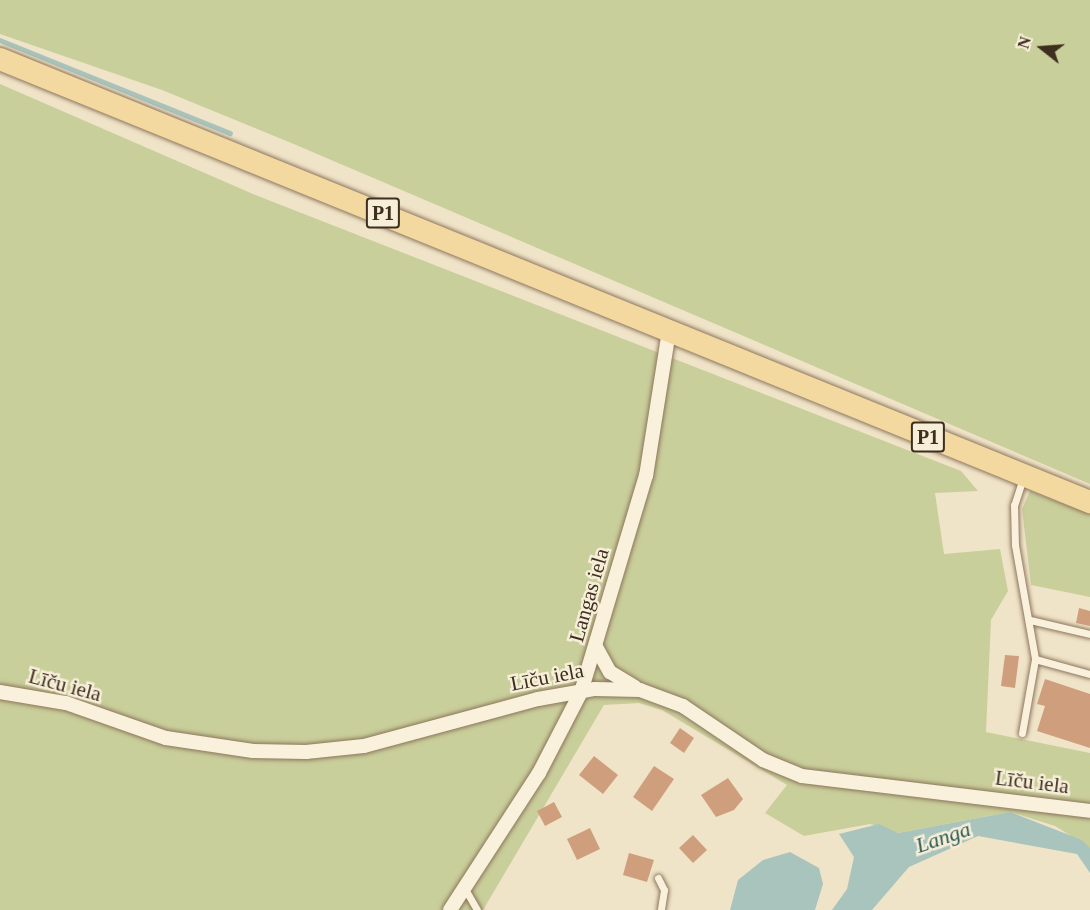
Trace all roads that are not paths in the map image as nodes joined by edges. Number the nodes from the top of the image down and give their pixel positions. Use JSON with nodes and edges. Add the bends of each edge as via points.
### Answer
{"nodes":[{"id":1,"x":0,"y":59,"type":"edge"},
{"id":2,"x":669,"y":331,"type":"junction"},
{"id":3,"x":1024,"y":476,"type":"junction"},
{"id":4,"x":1090,"y":502,"type":"edge"},
{"id":5,"x":1030,"y":620,"type":"junction"},
{"id":6,"x":1090,"y":634,"type":"edge"},
{"id":7,"x":596,"y":647,"type":"junction"},
{"id":8,"x":1035,"y":659,"type":"junction"},
{"id":9,"x":1090,"y":674,"type":"edge"},
{"id":10,"x":640,"y":690,"type":"junction"},
{"id":11,"x":0,"y":692,"type":"edge"},
{"id":12,"x":581,"y":692,"type":"junction"},
{"id":13,"x":1022,"y":733,"type":"dead end"},
{"id":14,"x":1090,"y":811,"type":"edge"},
{"id":15,"x":658,"y":878,"type":"dead end"},
{"id":16,"x":465,"y":889,"type":"junction"},
{"id":17,"x":450,"y":910,"type":"edge"},
{"id":18,"x":477,"y":910,"type":"edge"},
{"id":19,"x":661,"y":910,"type":"edge"}],
"edges":[{"from":1,"to":2,"type":"main road","number":"P1"},
{"from":2,"to":3,"type":"main road","number":"P1"},
{"from":2,"to":7,"type":"street","name":"Langas iela","via":[[650,455]]},
{"from":3,"to":4,"type":"main road","number":"P1"},
{"from":3,"to":5,"type":"lane","via":[[1014,505],[1015,545]]},
{"from":5,"to":6,"type":"lane"},
{"from":5,"to":8,"type":"lane"},
{"from":7,"to":10,"type":"street","via":[[610,672]]},
{"from":7,"to":12,"type":"street","name":"Langas iela"},
{"from":8,"to":9,"type":"lane"},
{"from":8,"to":13,"type":"lane"},
{"from":10,"to":12,"type":"street","name":"Līču iela"},
{"from":10,"to":14,"type":"street","name":"Līču iela","via":[[682,706],[763,760],[802,776]]},
{"from":11,"to":12,"type":"street","name":"Līču iela","via":[[66,703],[166,738],[253,751],[306,752],[364,746],[521,702]]},
{"from":12,"to":16,"type":"street","name":"Langas iela","via":[[538,773]]},
{"from":15,"to":19,"type":"lane","via":[[664,890]]},
{"from":16,"to":17,"type":"street","name":"Langas iela"},
{"from":16,"to":18,"type":"lane"}]}
